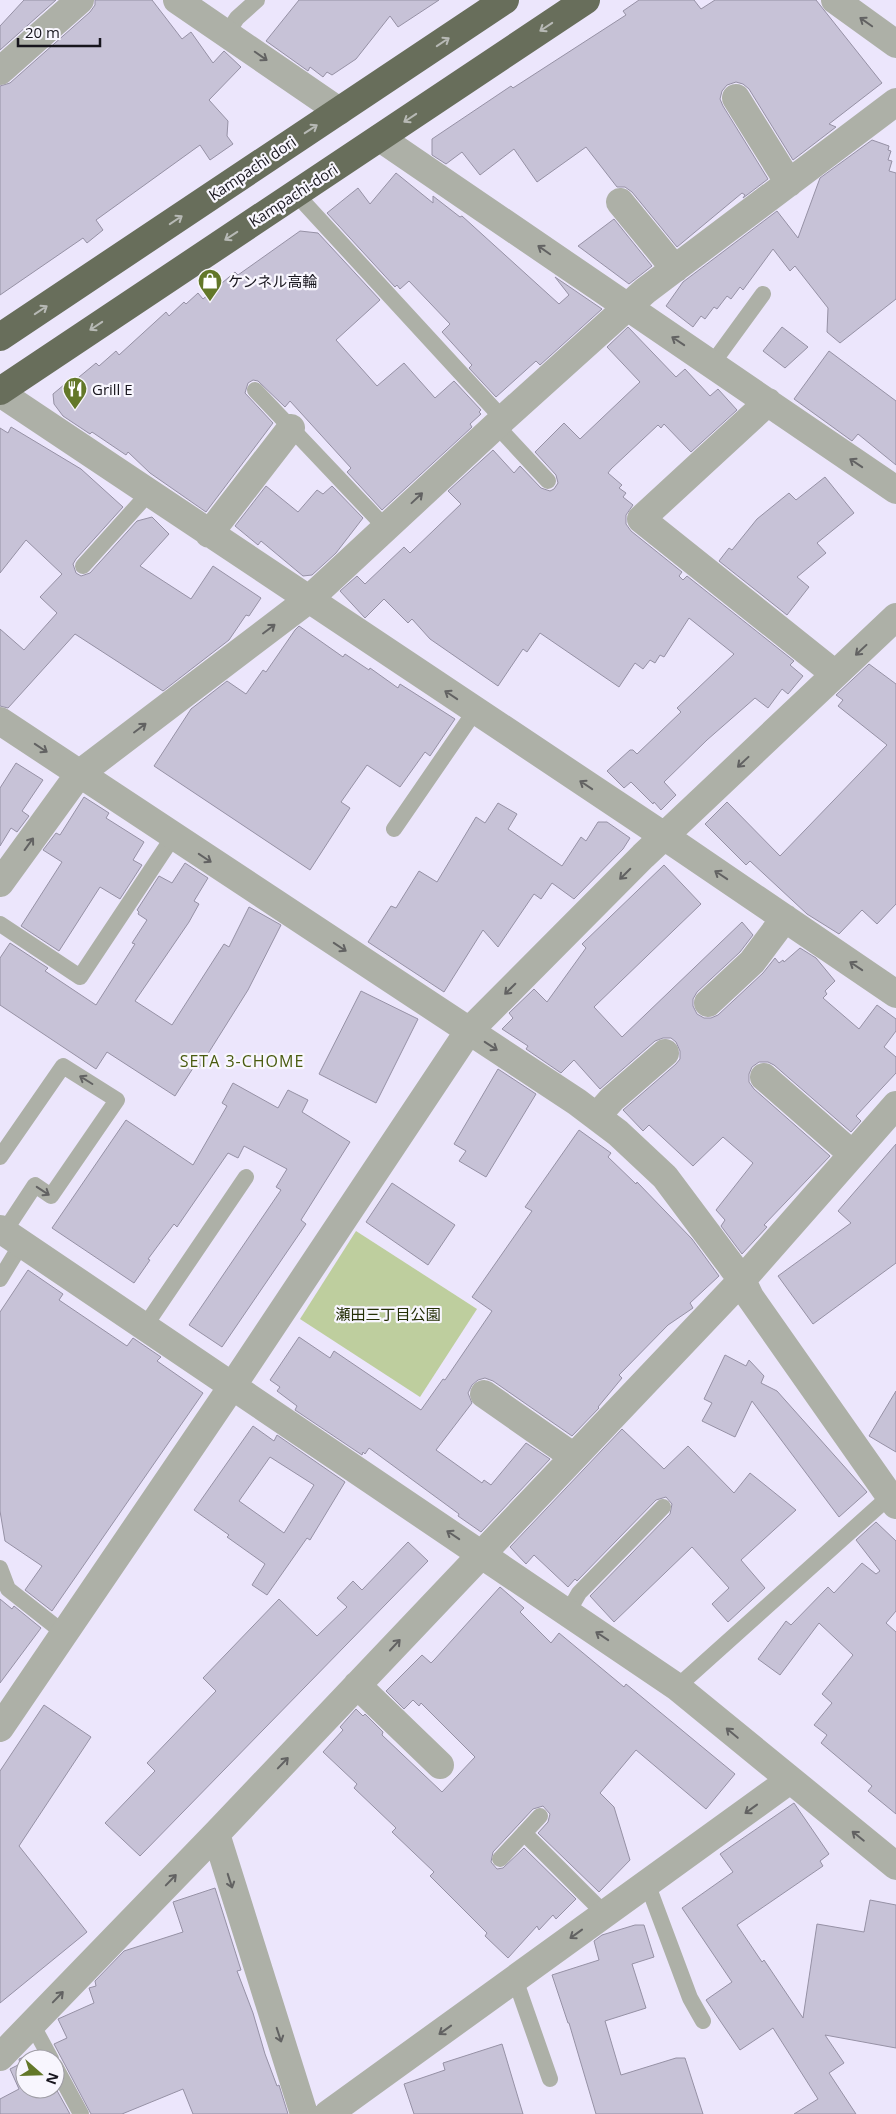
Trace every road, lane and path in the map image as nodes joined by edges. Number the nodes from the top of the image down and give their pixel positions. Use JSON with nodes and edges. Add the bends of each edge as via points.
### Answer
{"nodes":[{"id":1,"x":80,"y":0,"type":"edge"},
{"id":2,"x":177,"y":0,"type":"edge"},
{"id":3,"x":257,"y":0,"type":"edge"},
{"id":4,"x":586,"y":0,"type":"edge"},
{"id":5,"x":835,"y":0,"type":"edge"},
{"id":6,"x":494,"y":3,"type":"edge"},
{"id":7,"x":227,"y":33,"type":"junction"},
{"id":8,"x":896,"y":44,"type":"edge"},
{"id":9,"x":0,"y":71,"type":"edge"},
{"id":10,"x":736,"y":98,"type":"dead end"},
{"id":11,"x":896,"y":102,"type":"edge"},
{"id":12,"x":339,"y":111,"type":"junction"},
{"id":13,"x":380,"y":138,"type":"junction"},
{"id":14,"x":789,"y":183,"type":"junction"},
{"id":15,"x":296,"y":194,"type":"junction"},
{"id":16,"x":620,"y":202,"type":"dead end"},
{"id":17,"x":675,"y":269,"type":"junction"},
{"id":18,"x":763,"y":294,"type":"dead end"},
{"id":19,"x":627,"y":307,"type":"junction"},
{"id":20,"x":0,"y":337,"type":"edge"},
{"id":21,"x":712,"y":364,"type":"junction"},
{"id":22,"x":255,"y":390,"type":"dead end"},
{"id":23,"x":0,"y":392,"type":"edge"},
{"id":24,"x":768,"y":402,"type":"junction"},
{"id":25,"x":499,"y":422,"type":"junction"},
{"id":26,"x":291,"y":428,"type":"junction"},
{"id":27,"x":548,"y":481,"type":"dead end"},
{"id":28,"x":896,"y":490,"type":"edge"},
{"id":29,"x":148,"y":494,"type":"junction"},
{"id":30,"x":385,"y":527,"type":"junction"},
{"id":31,"x":209,"y":534,"type":"junction"},
{"id":32,"x":83,"y":566,"type":"dead end"},
{"id":33,"x":308,"y":600,"type":"junction"},
{"id":34,"x":896,"y":617,"type":"edge"},
{"id":35,"x":836,"y":674,"type":"junction"},
{"id":36,"x":475,"y":711,"type":"junction"},
{"id":37,"x":0,"y":721,"type":"edge"},
{"id":38,"x":79,"y":774,"type":"junction"},
{"id":39,"x":394,"y":829,"type":"dead end"},
{"id":40,"x":664,"y":836,"type":"junction"},
{"id":41,"x":173,"y":837,"type":"junction"},
{"id":42,"x":0,"y":883,"type":"edge"},
{"id":43,"x":785,"y":918,"type":"junction"},
{"id":44,"x":0,"y":924,"type":"edge"},
{"id":45,"x":896,"y":994,"type":"edge"},
{"id":46,"x":708,"y":1003,"type":"dead end"},
{"id":47,"x":468,"y":1032,"type":"junction"},
{"id":48,"x":664,"y":1053,"type":"dead end"},
{"id":49,"x":764,"y":1076,"type":"dead end"},
{"id":50,"x":896,"y":1105,"type":"edge"},
{"id":51,"x":597,"y":1116,"type":"junction"},
{"id":52,"x":852,"y":1154,"type":"junction"},
{"id":53,"x":0,"y":1157,"type":"edge"},
{"id":54,"x":246,"y":1177,"type":"dead end"},
{"id":55,"x":9,"y":1235,"type":"edge"},
{"id":56,"x":0,"y":1279,"type":"edge"},
{"id":57,"x":742,"y":1280,"type":"junction"},
{"id":58,"x":145,"y":1326,"type":"junction"},
{"id":59,"x":233,"y":1386,"type":"junction"},
{"id":60,"x":484,"y":1394,"type":"dead end"},
{"id":61,"x":574,"y":1457,"type":"junction"},
{"id":62,"x":893,"y":1501,"type":"edge"},
{"id":63,"x":663,"y":1506,"type":"dead end"},
{"id":64,"x":482,"y":1554,"type":"junction"},
{"id":65,"x":0,"y":1568,"type":"edge"},
{"id":66,"x":568,"y":1612,"type":"junction"},
{"id":67,"x":65,"y":1634,"type":"junction"},
{"id":68,"x":357,"y":1685,"type":"junction"},
{"id":69,"x":677,"y":1687,"type":"junction"},
{"id":70,"x":0,"y":1728,"type":"edge"},
{"id":71,"x":440,"y":1765,"type":"dead end"},
{"id":72,"x":790,"y":1780,"type":"junction"},
{"id":73,"x":540,"y":1816,"type":"dead end"},
{"id":74,"x":524,"y":1833,"type":"junction"},
{"id":75,"x":216,"y":1834,"type":"junction"},
{"id":76,"x":500,"y":1859,"type":"dead end"},
{"id":77,"x":896,"y":1866,"type":"edge"},
{"id":78,"x":647,"y":1883,"type":"junction"},
{"id":79,"x":604,"y":1914,"type":"junction"},
{"id":80,"x":515,"y":1979,"type":"junction"},
{"id":81,"x":703,"y":2021,"type":"dead end"},
{"id":82,"x":32,"y":2024,"type":"junction"},
{"id":83,"x":46,"y":2049,"type":"edge"},
{"id":84,"x":0,"y":2057,"type":"edge"},
{"id":85,"x":550,"y":2078,"type":"dead end"},
{"id":86,"x":65,"y":2084,"type":"edge"},
{"id":87,"x":81,"y":2114,"type":"edge"},
{"id":88,"x":304,"y":2114,"type":"edge"},
{"id":89,"x":328,"y":2114,"type":"edge"}],
"edges":[{"from":1,"to":9,"type":"street"},
{"from":2,"to":7,"type":"street"},
{"from":3,"to":7,"type":"lane","via":[[237,18]]},
{"from":4,"to":13,"type":"highway","name":"Kampachi-dori","one_way":true},
{"from":8,"to":5,"type":"street","one_way":true},
{"from":12,"to":6,"type":"highway","name":"Kampachi dori","one_way":true},
{"from":7,"to":12,"type":"street","one_way":true},
{"from":10,"to":14,"type":"street"},
{"from":11,"to":14,"type":"street"},
{"from":20,"to":12,"type":"highway","name":"Kampachi dori","one_way":true},
{"from":13,"to":15,"type":"highway","name":"Kampachi-dori"},
{"from":19,"to":13,"type":"street","one_way":true},
{"from":14,"to":17,"type":"street"},
{"from":15,"to":23,"type":"highway","name":"Kampachi-dori","one_way":true},
{"from":15,"to":25,"type":"lane"},
{"from":16,"to":17,"type":"street"},
{"from":17,"to":19,"type":"street"},
{"from":18,"to":21,"type":"lane"},
{"from":21,"to":19,"type":"street","one_way":true},
{"from":19,"to":25,"type":"street"},
{"from":21,"to":24,"type":"street"},
{"from":22,"to":26,"type":"lane"},
{"from":23,"to":29,"type":"street"},
{"from":28,"to":24,"type":"street","one_way":true},
{"from":24,"to":35,"type":"street","via":[[641,519]]},
{"from":25,"to":27,"type":"lane"},
{"from":30,"to":25,"type":"street","one_way":true},
{"from":26,"to":30,"type":"lane"},
{"from":26,"to":31,"type":"street"},
{"from":29,"to":31,"type":"street"},
{"from":29,"to":32,"type":"lane"},
{"from":30,"to":33,"type":"street"},
{"from":31,"to":33,"type":"street"},
{"from":36,"to":33,"type":"street","one_way":true},
{"from":38,"to":33,"type":"street","one_way":true},
{"from":34,"to":35,"type":"street","one_way":true},
{"from":35,"to":40,"type":"street","one_way":true},
{"from":36,"to":39,"type":"lane"},
{"from":40,"to":36,"type":"street","one_way":true},
{"from":37,"to":38,"type":"street","one_way":true},
{"from":38,"to":41,"type":"street"},
{"from":42,"to":38,"type":"street","one_way":true},
{"from":43,"to":40,"type":"street","one_way":true},
{"from":40,"to":47,"type":"street","one_way":true},
{"from":41,"to":44,"type":"lane","via":[[80,977]]},
{"from":41,"to":47,"type":"street","one_way":true},
{"from":45,"to":43,"type":"street","one_way":true},
{"from":43,"to":46,"type":"street","via":[[752,962]]},
{"from":47,"to":51,"type":"street","one_way":true},
{"from":47,"to":59,"type":"street"},
{"from":48,"to":51,"type":"street"},
{"from":49,"to":52,"type":"street"},
{"from":50,"to":52,"type":"street"},
{"from":51,"to":57,"type":"street","via":[[665,1177]]},
{"from":52,"to":57,"type":"street"},
{"from":55,"to":53,"type":"lane","one_way":true,"via":[[35,1185],[51,1196],[117,1100],[63,1066]]},
{"from":54,"to":58,"type":"lane"},
{"from":55,"to":56,"type":"lane"},
{"from":55,"to":58,"type":"street"},
{"from":57,"to":61,"type":"street"},
{"from":57,"to":62,"type":"street","via":[[750,1298]]},
{"from":58,"to":59,"type":"street"},
{"from":64,"to":59,"type":"street","one_way":true},
{"from":59,"to":67,"type":"street"},
{"from":60,"to":61,"type":"street"},
{"from":61,"to":64,"type":"street"},
{"from":62,"to":69,"type":"lane"},
{"from":63,"to":66,"type":"lane","via":[[579,1593]]},
{"from":64,"to":66,"type":"street"},
{"from":68,"to":64,"type":"street","one_way":true},
{"from":65,"to":67,"type":"lane","via":[[8,1589]]},
{"from":69,"to":66,"type":"street","one_way":true},
{"from":67,"to":70,"type":"street"},
{"from":68,"to":71,"type":"street"},
{"from":75,"to":68,"type":"street","one_way":true},
{"from":72,"to":69,"type":"street","one_way":true},
{"from":77,"to":72,"type":"street","one_way":true},
{"from":72,"to":78,"type":"street","one_way":true},
{"from":73,"to":74,"type":"lane"},
{"from":74,"to":76,"type":"lane"},
{"from":74,"to":79,"type":"lane"},
{"from":82,"to":75,"type":"street","one_way":true},
{"from":75,"to":88,"type":"street","one_way":true},
{"from":78,"to":79,"type":"street"},
{"from":78,"to":81,"type":"lane","via":[[690,1998]]},
{"from":79,"to":80,"type":"street","one_way":true},
{"from":80,"to":85,"type":"lane"},
{"from":80,"to":89,"type":"street","one_way":true},
{"from":82,"to":83,"type":"lane"},
{"from":82,"to":84,"type":"street"},
{"from":86,"to":87,"type":"lane"}]}
